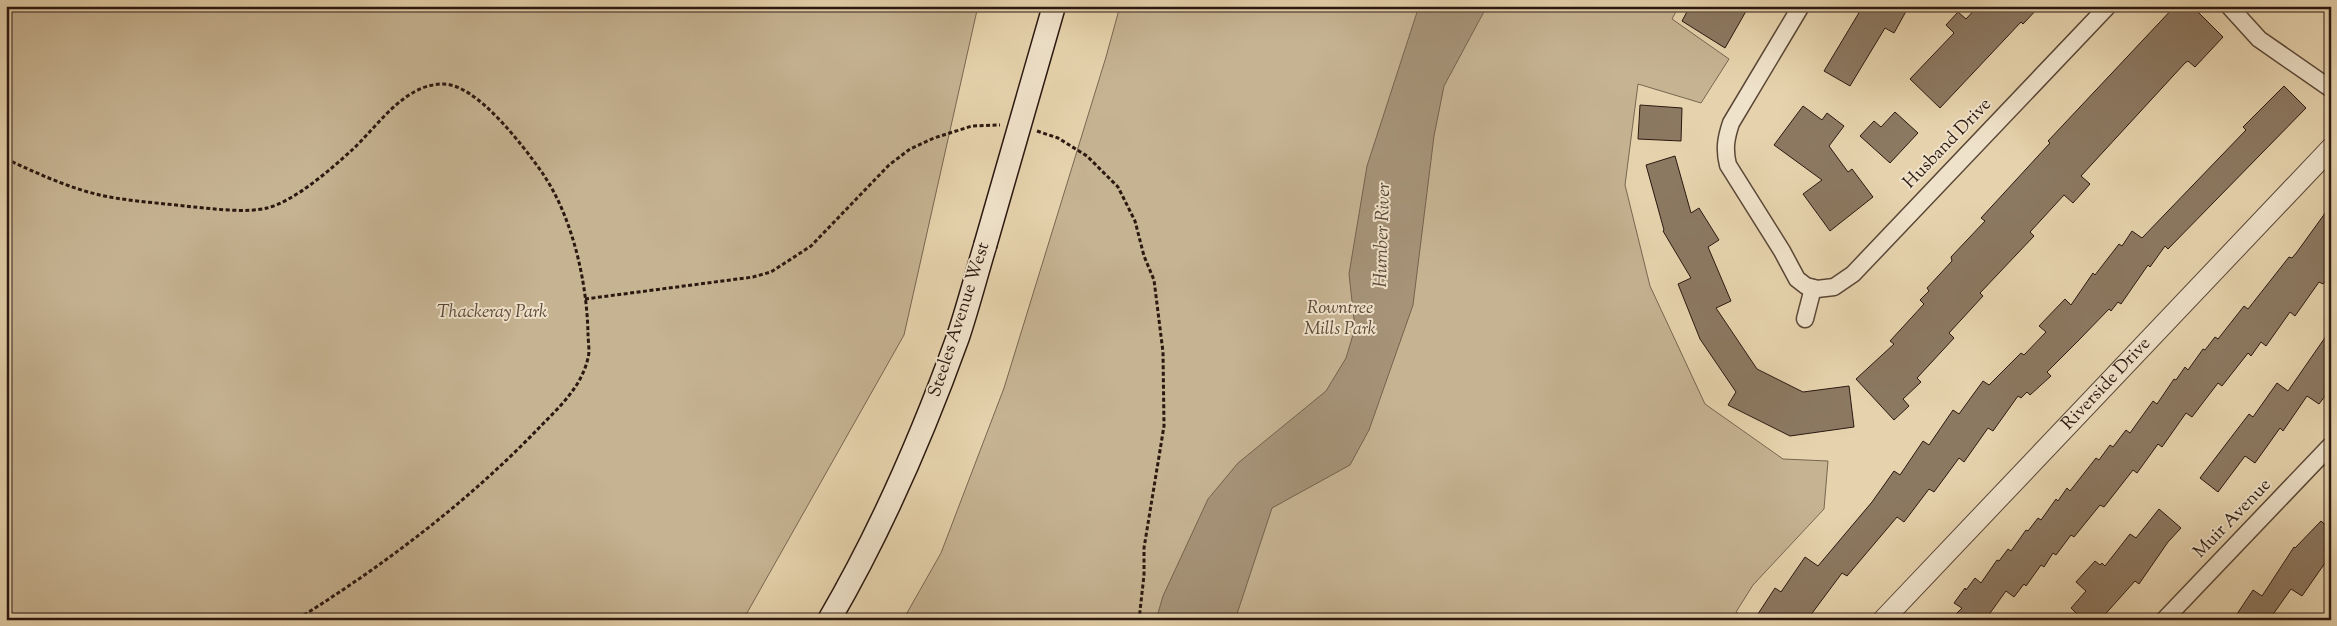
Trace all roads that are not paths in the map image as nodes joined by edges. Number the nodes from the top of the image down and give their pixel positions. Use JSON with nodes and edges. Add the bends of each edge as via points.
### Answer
{"nodes":[{"id":1,"x":1054,"y":6,"type":"edge"},
{"id":2,"x":1801,"y":6,"type":"edge"},
{"id":3,"x":2108,"y":6,"type":"edge"},
{"id":4,"x":2229,"y":6,"type":"edge"},
{"id":5,"x":2331,"y":89,"type":"edge"},
{"id":6,"x":2331,"y":148,"type":"edge"},
{"id":7,"x":1810,"y":287,"type":"junction"},
{"id":8,"x":1805,"y":319,"type":"dead end"},
{"id":9,"x":2331,"y":445,"type":"edge"},
{"id":10,"x":829,"y":620,"type":"edge"},
{"id":11,"x":1883,"y":620,"type":"edge"},
{"id":12,"x":2164,"y":620,"type":"edge"}],
"edges":[{"from":1,"to":10,"type":"main road","name":"Steeles Avenue West","bridge":true,"via":[[958,335],[891,500]]},
{"from":2,"to":7,"type":"street","via":[[1731,122],[1725,154],[1728,165],[1797,279]]},
{"from":3,"to":7,"type":"street","name":"Husband Drive","via":[[1853,274],[1834,287]]},
{"from":4,"to":5,"type":"street","via":[[2259,39]]},
{"from":6,"to":11,"type":"street","name":"Riverside Drive"},
{"from":7,"to":8,"type":"street"},
{"from":9,"to":12,"type":"street","name":"Muir Avenue"}]}
